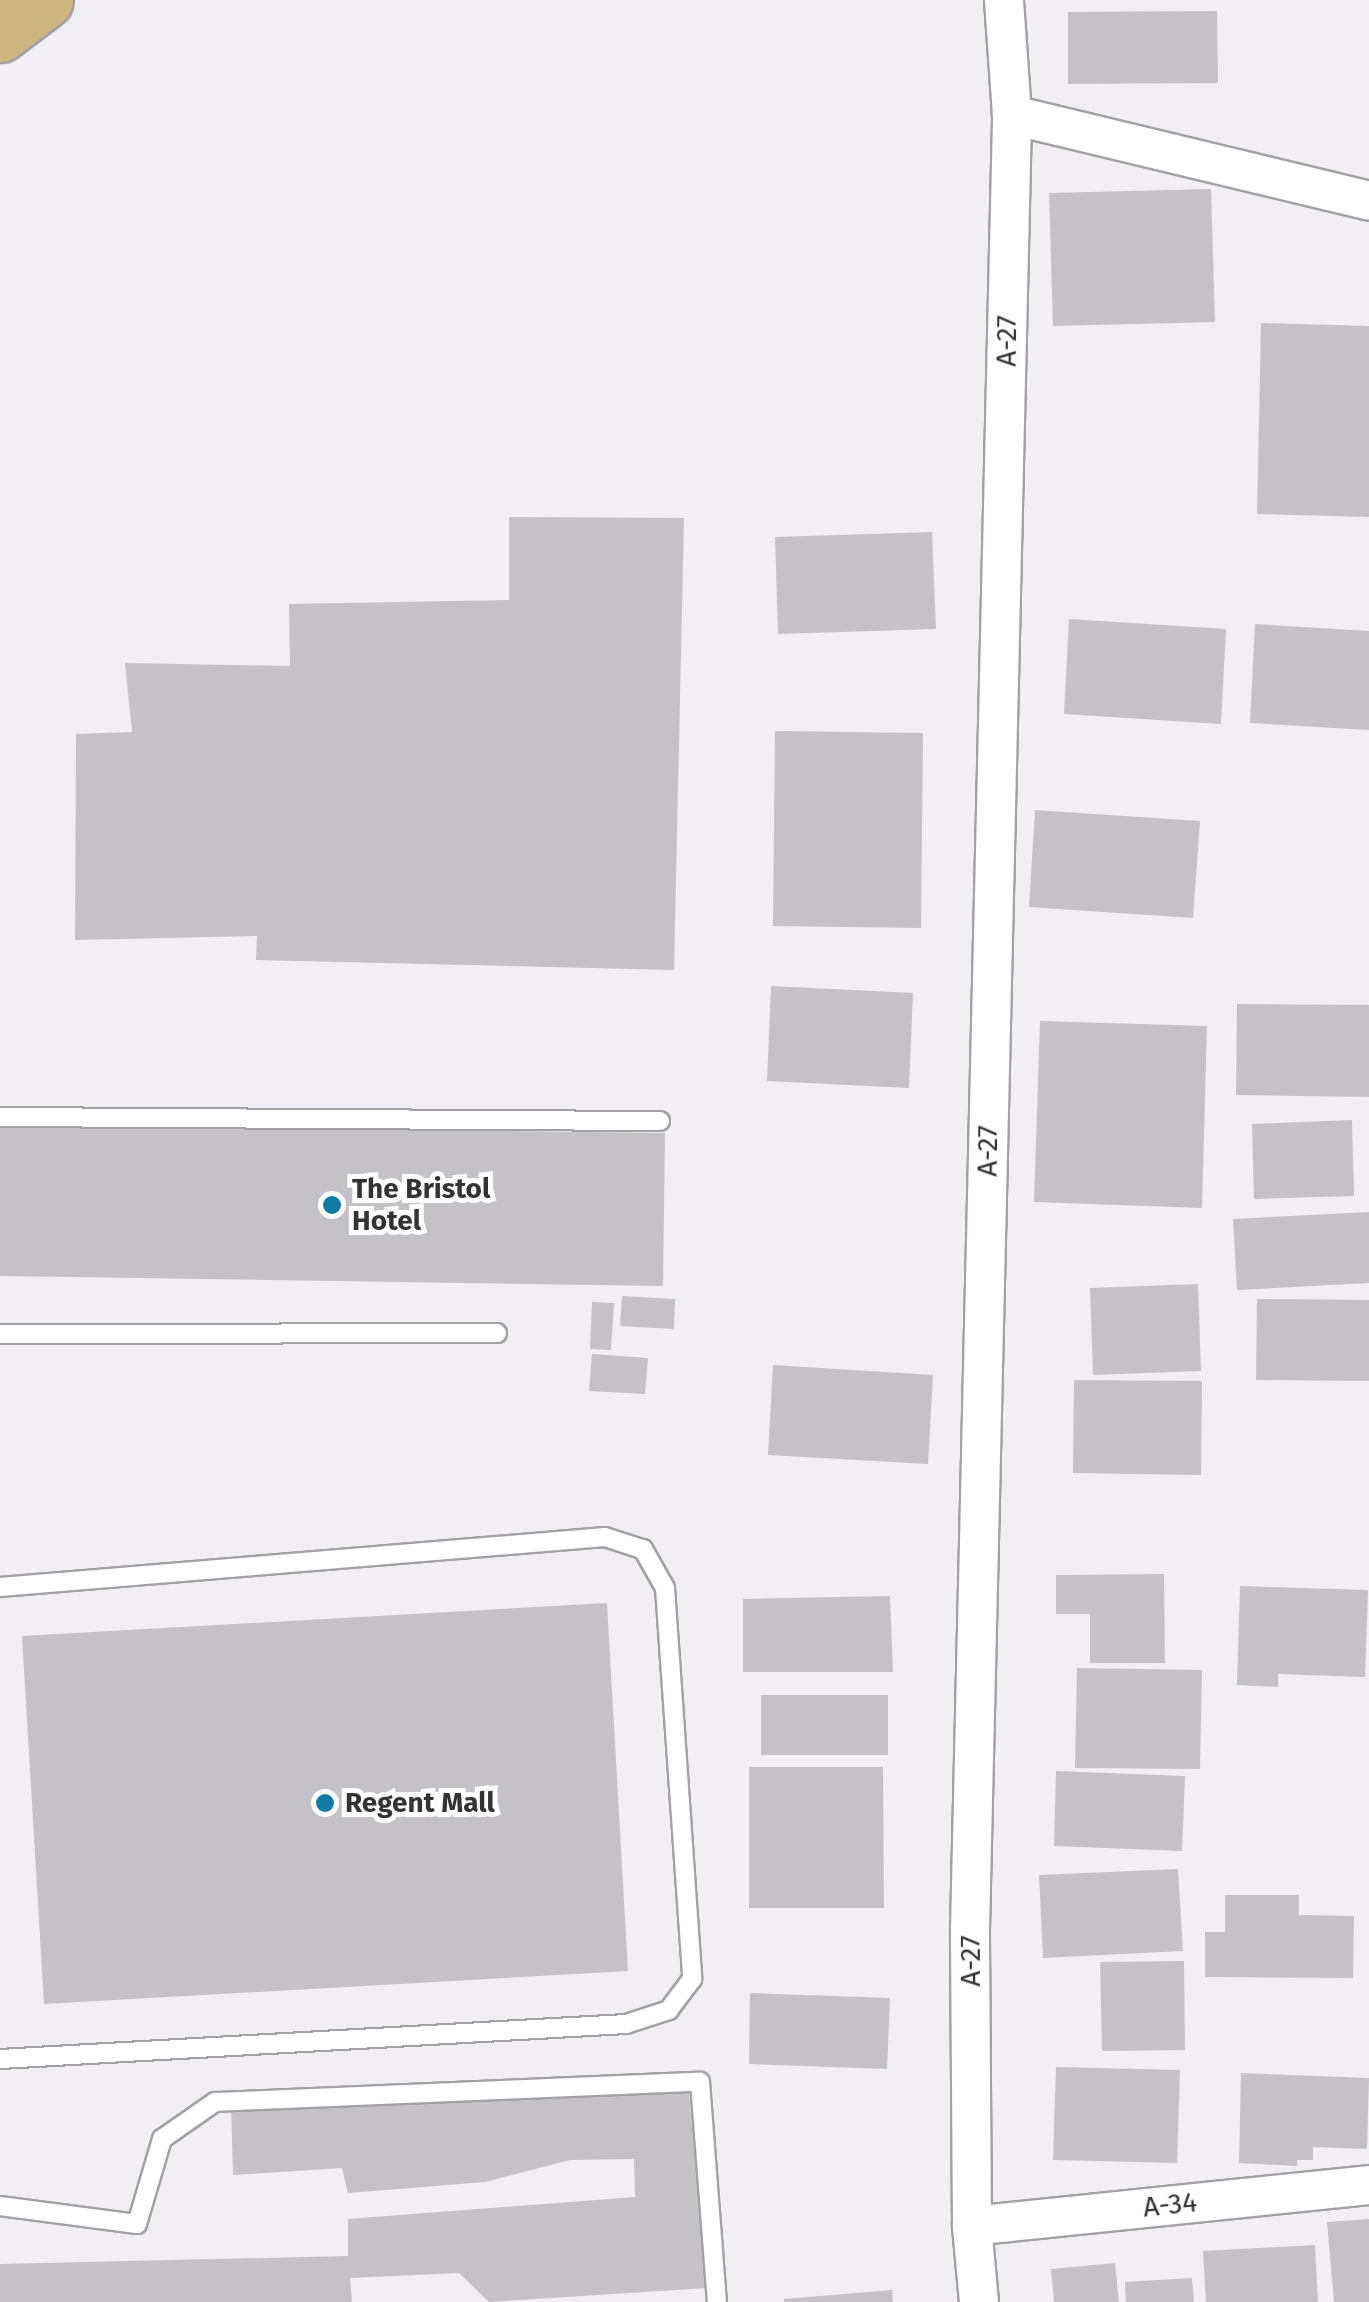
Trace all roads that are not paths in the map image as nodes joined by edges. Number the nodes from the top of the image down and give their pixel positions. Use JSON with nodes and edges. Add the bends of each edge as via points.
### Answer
{"nodes":[{"id":1,"x":46,"y":0,"type":"edge"},
{"id":2,"x":1004,"y":0,"type":"edge"},
{"id":3,"x":0,"y":34,"type":"edge"},
{"id":4,"x":1012,"y":114,"type":"junction"},
{"id":5,"x":1369,"y":201,"type":"edge"},
{"id":6,"x":0,"y":1117,"type":"edge"},
{"id":7,"x":660,"y":1121,"type":"dead end"},
{"id":8,"x":497,"y":1332,"type":"dead end"},
{"id":9,"x":0,"y":1334,"type":"edge"},
{"id":10,"x":0,"y":1587,"type":"edge"},
{"id":11,"x":0,"y":2059,"type":"edge"},
{"id":12,"x":1369,"y":2185,"type":"edge"},
{"id":13,"x":0,"y":2206,"type":"edge"},
{"id":14,"x":972,"y":2226,"type":"junction"},
{"id":15,"x":718,"y":2302,"type":"edge"},
{"id":16,"x":979,"y":2302,"type":"edge"}],
"edges":[{"from":1,"to":3,"type":"main road"},
{"from":2,"to":4,"type":"street","name":"A-27"},
{"from":4,"to":5,"type":"street"},
{"from":4,"to":14,"type":"street","name":"A-27","via":[[970,1929]]},
{"from":6,"to":7,"type":"lane"},
{"from":8,"to":9,"type":"lane"},
{"from":10,"to":11,"type":"lane","via":[[604,1537],[643,1550],[665,1588],[692,1980],[669,2010],[626,2024]]},
{"from":12,"to":14,"type":"street","name":"A-34"},
{"from":13,"to":15,"type":"lane","via":[[138,2224],[162,2139],[214,2102],[700,2082]]},
{"from":14,"to":16,"type":"street","name":"A-27"}]}
